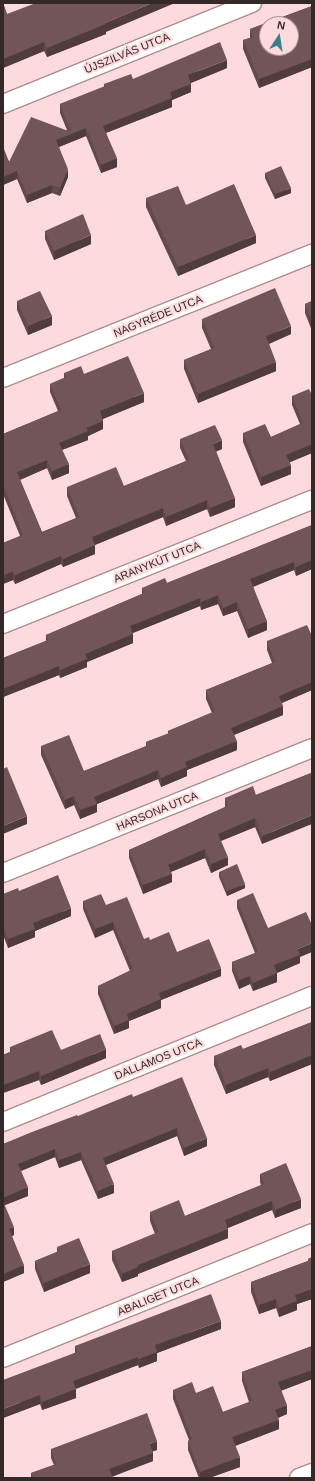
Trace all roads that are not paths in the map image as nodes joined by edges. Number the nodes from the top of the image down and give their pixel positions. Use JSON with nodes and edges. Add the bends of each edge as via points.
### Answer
{"nodes":[{"id":1,"x":252,"y":3,"type":"edge"},
{"id":2,"x":3,"y":104,"type":"edge"},
{"id":3,"x":312,"y":254,"type":"edge"},
{"id":4,"x":3,"y":378,"type":"edge"},
{"id":5,"x":312,"y":500,"type":"edge"},
{"id":6,"x":3,"y":624,"type":"edge"},
{"id":7,"x":312,"y":748,"type":"edge"},
{"id":8,"x":3,"y":873,"type":"edge"},
{"id":9,"x":312,"y":996,"type":"edge"},
{"id":10,"x":3,"y":1122,"type":"edge"},
{"id":11,"x":312,"y":1233,"type":"edge"},
{"id":12,"x":3,"y":1358,"type":"edge"},
{"id":13,"x":312,"y":1473,"type":"edge"},
{"id":14,"x":299,"y":1478,"type":"edge"}],
"edges":[{"from":1,"to":2,"type":"street","name":"ÚJSZILVÁS UTCA"},
{"from":3,"to":4,"type":"street","name":"NAGYRÉDE UTCA"},
{"from":5,"to":6,"type":"street","name":"ARANYKÚT UTCA"},
{"from":7,"to":8,"type":"street","name":"HARSONA UTCA"},
{"from":9,"to":10,"type":"street","name":"DALLAMOS UTCA"},
{"from":11,"to":12,"type":"street","name":"ABALIGET UTCA"},
{"from":13,"to":14,"type":"street"}]}
